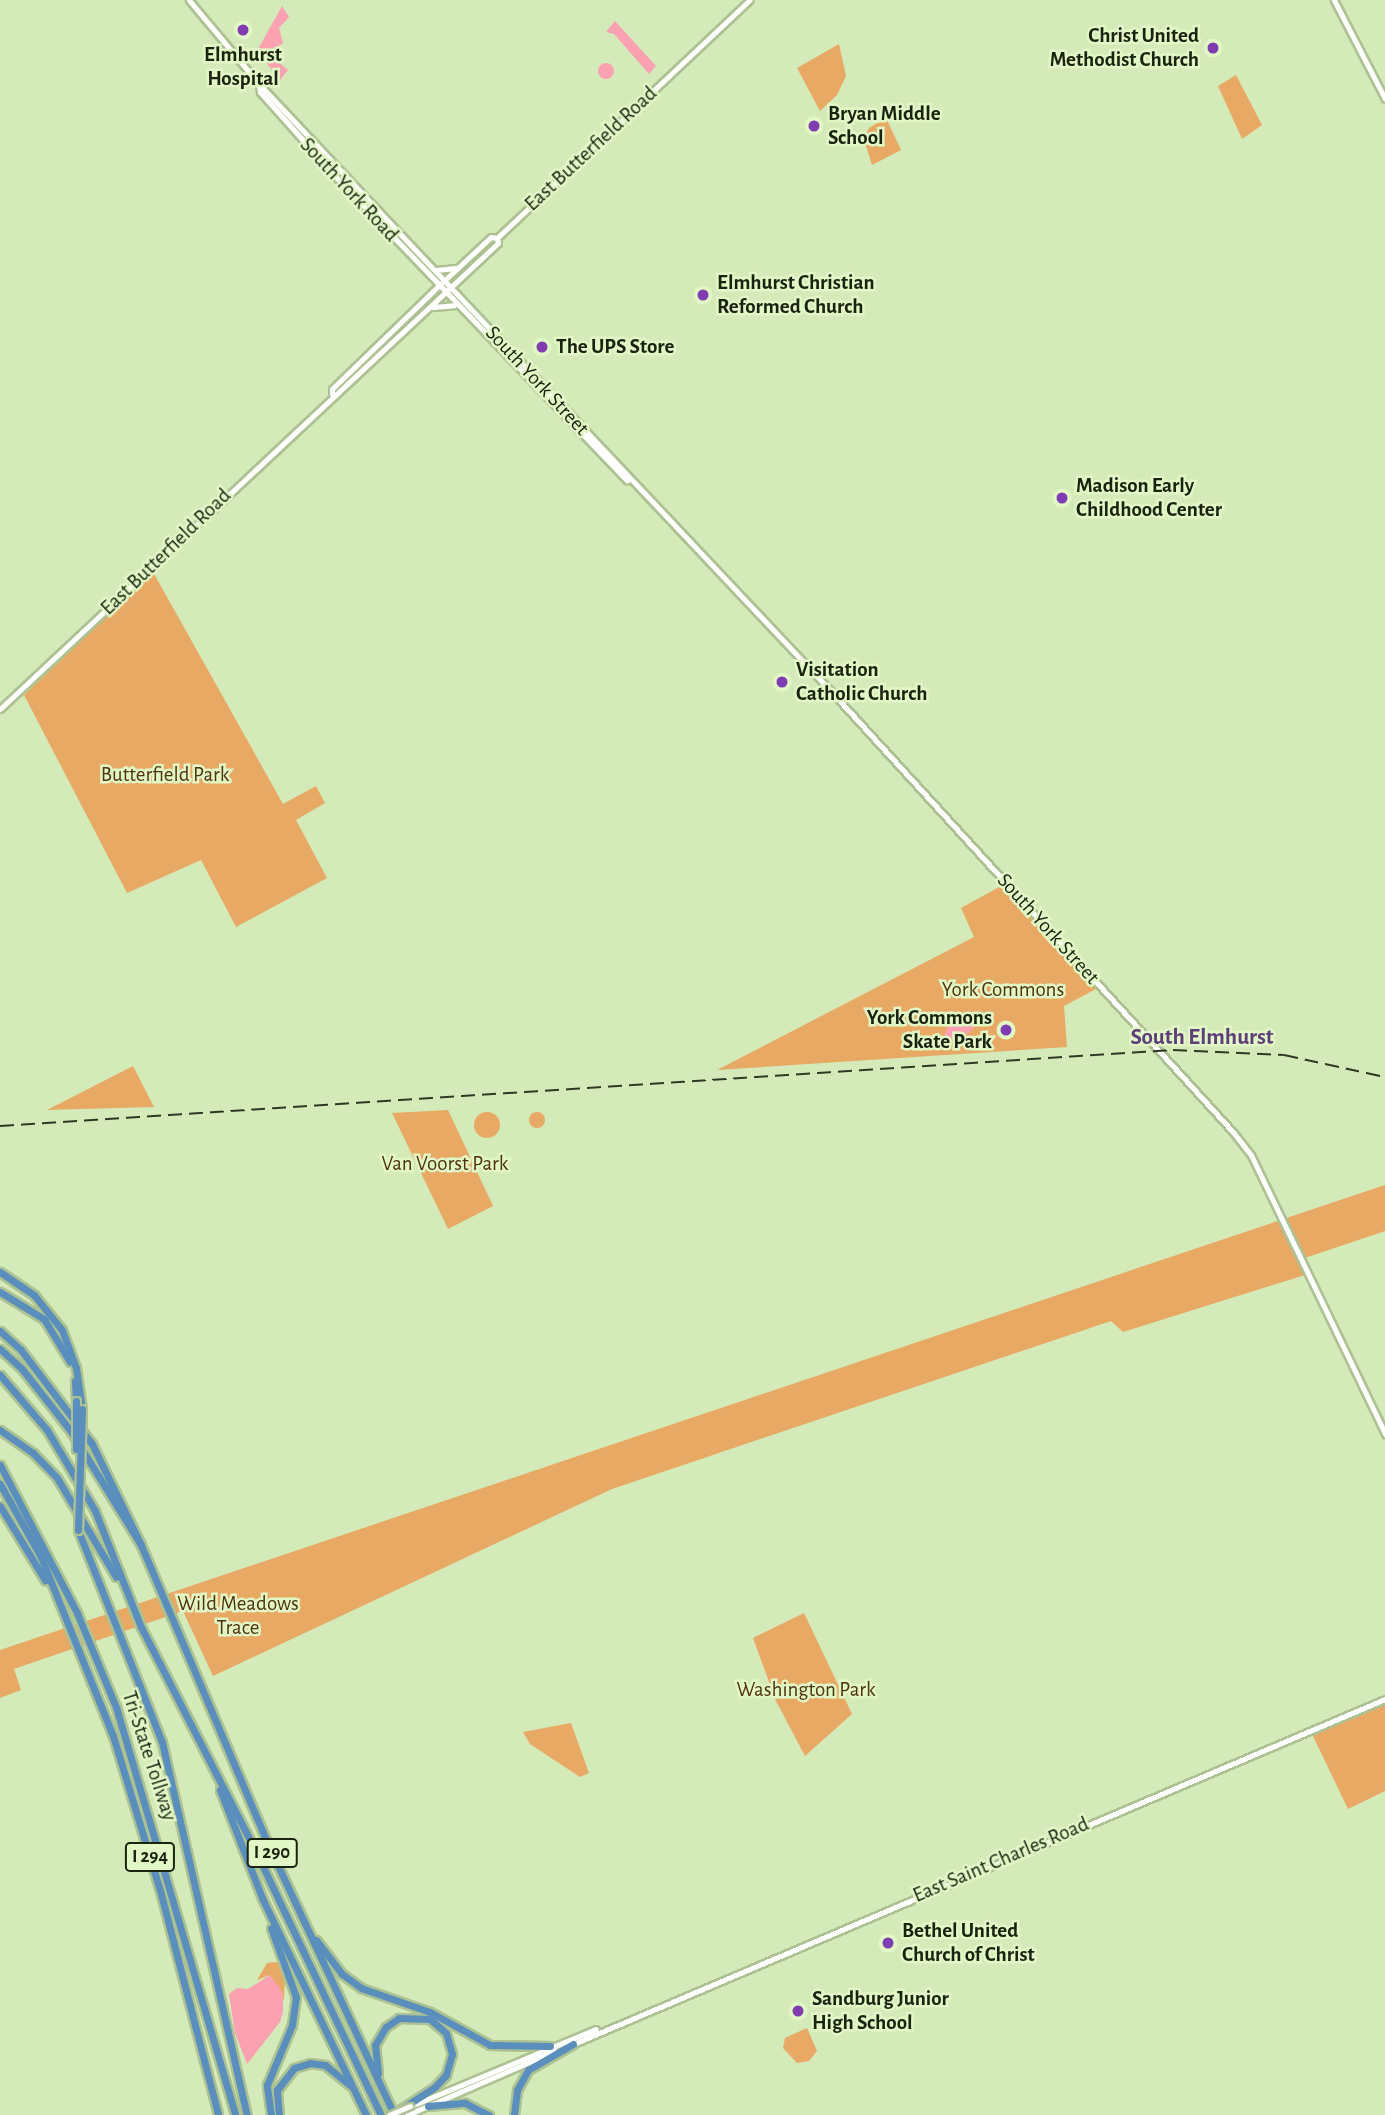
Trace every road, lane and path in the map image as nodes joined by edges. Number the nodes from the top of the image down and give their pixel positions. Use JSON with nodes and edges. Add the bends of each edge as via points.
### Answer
{"nodes":[{"id":1,"x":189,"y":0,"type":"edge"},
{"id":2,"x":750,"y":0,"type":"edge"},
{"id":3,"x":1334,"y":0,"type":"edge"},
{"id":4,"x":259,"y":84,"type":"junction"},
{"id":5,"x":1385,"y":99,"type":"edge"},
{"id":6,"x":497,"y":238,"type":"junction"},
{"id":7,"x":459,"y":267,"type":"junction"},
{"id":8,"x":436,"y":270,"type":"junction"},
{"id":9,"x":444,"y":281,"type":"junction"},
{"id":10,"x":438,"y":287,"type":"junction"},
{"id":11,"x":451,"y":288,"type":"junction"},
{"id":12,"x":444,"y":294,"type":"junction"},
{"id":13,"x":430,"y":307,"type":"junction"},
{"id":14,"x":457,"y":307,"type":"junction"},
{"id":15,"x":332,"y":394,"type":"junction"},
{"id":16,"x":628,"y":481,"type":"junction"},
{"id":17,"x":0,"y":709,"type":"edge"},
{"id":18,"x":0,"y":1272,"type":"edge"},
{"id":19,"x":0,"y":1292,"type":"edge"},
{"id":20,"x":0,"y":1331,"type":"edge"},
{"id":21,"x":0,"y":1349,"type":"edge"},
{"id":22,"x":0,"y":1375,"type":"edge"},
{"id":23,"x":0,"y":1430,"type":"edge"},
{"id":24,"x":1385,"y":1434,"type":"edge"},
{"id":25,"x":78,"y":1464,"type":"junction"},
{"id":26,"x":0,"y":1465,"type":"edge"},
{"id":27,"x":0,"y":1484,"type":"edge"},
{"id":28,"x":0,"y":1506,"type":"edge"},
{"id":29,"x":141,"y":1545,"type":"junction"},
{"id":30,"x":126,"y":1595,"type":"junction"},
{"id":31,"x":65,"y":1617,"type":"junction"},
{"id":32,"x":1385,"y":1699,"type":"edge"},
{"id":33,"x":217,"y":1779,"type":"junction"},
{"id":34,"x":262,"y":1898,"type":"junction"},
{"id":35,"x":297,"y":1907,"type":"junction"},
{"id":36,"x":619,"y":2021,"type":"junction"},
{"id":37,"x":573,"y":2044,"type":"junction"},
{"id":38,"x":550,"y":2046,"type":"junction"},
{"id":39,"x":381,"y":2088,"type":"junction"},
{"id":40,"x":353,"y":2089,"type":"junction"},
{"id":41,"x":428,"y":2106,"type":"junction"},
{"id":42,"x":409,"y":2109,"type":"edge"},
{"id":43,"x":393,"y":2114,"type":"edge"},
{"id":44,"x":218,"y":2115,"type":"edge"},
{"id":45,"x":236,"y":2115,"type":"edge"},
{"id":46,"x":247,"y":2115,"type":"edge"},
{"id":47,"x":271,"y":2115,"type":"edge"},
{"id":48,"x":279,"y":2115,"type":"edge"},
{"id":49,"x":366,"y":2115,"type":"edge"},
{"id":50,"x":381,"y":2115,"type":"edge"},
{"id":51,"x":489,"y":2115,"type":"edge"},
{"id":52,"x":514,"y":2115,"type":"edge"}],
"edges":[{"from":1,"to":4,"type":"main road","name":"South York Road"},
{"from":2,"to":6,"type":"main road","name":"East Butterfield Road"},
{"from":3,"to":5,"type":"main road"},
{"from":4,"to":8,"type":"main road","name":"South York Road"},
{"from":4,"to":10,"type":"main road","name":"South York Road","via":[[260,92],[282,118]]},
{"from":6,"to":7,"type":"main road","name":"East Butterfield Road","via":[[491,237]]},
{"from":6,"to":11,"type":"main road","name":"East Butterfield Road","via":[[498,243]]},
{"from":7,"to":8,"type":"main road"},
{"from":7,"to":9,"type":"main road","name":"East Butterfield Road"},
{"from":8,"to":9,"type":"main road","name":"South York Road"},
{"from":9,"to":10,"type":"main road","name":"East Butterfield Road"},
{"from":9,"to":11,"type":"main road","name":"South York Street"},
{"from":10,"to":12,"type":"main road","name":"South York Road"},
{"from":10,"to":15,"type":"main road","name":"East Butterfield Road","via":[[332,389]]},
{"from":11,"to":12,"type":"main road","name":"East Butterfield Road"},
{"from":11,"to":16,"type":"main road","name":"South York Street"},
{"from":12,"to":13,"type":"main road","name":"East Butterfield Road"},
{"from":12,"to":14,"type":"main road","name":"South York Street"},
{"from":13,"to":14,"type":"main road"},
{"from":13,"to":15,"type":"main road","name":"East Butterfield Road"},
{"from":14,"to":16,"type":"main road","name":"South York Street"},
{"from":15,"to":17,"type":"main road","name":"East Butterfield Road"},
{"from":16,"to":24,"type":"main road","name":"South York Street","via":[[828,688],[1251,1155]]},
{"from":18,"to":25,"type":"highway","bridge":true,"via":[[34,1296],[62,1330],[76,1368],[82,1409]]},
{"from":19,"to":25,"type":"highway","bridge":true,"via":[[31,1308],[60,1340],[72,1366]]},
{"from":20,"to":29,"type":"highway","via":[[30,1361],[92,1444]]},
{"from":21,"to":29,"type":"highway","number":"I 290","via":[[70,1430]]},
{"from":22,"to":30,"type":"highway","number":"I 290","via":[[47,1430],[75,1474],[104,1532]]},
{"from":23,"to":30,"type":"highway","via":[[57,1478]]},
{"from":25,"to":46,"type":"highway","bridge":true,"via":[[78,1530],[149,1699],[170,1769]]},
{"from":26,"to":45,"type":"highway","name":"Tri-State Tollway","number":"I 294","via":[[92,1644],[143,1790]]},
{"from":27,"to":31,"type":"highway","name":"Tri-State Tollway","number":"I 294","via":[[41,1558]]},
{"from":28,"to":31,"type":"highway"},
{"from":29,"to":35,"type":"highway","number":"I 290"},
{"from":30,"to":33,"type":"highway","number":"I 290"},
{"from":31,"to":44,"type":"highway","name":"Tri-State Tollway","number":"I 294","via":[[136,1808]]},
{"from":32,"to":36,"type":"main road","name":"East Saint Charles Road"},
{"from":33,"to":34,"type":"highway"},
{"from":33,"to":50,"type":"highway","number":"I 290"},
{"from":34,"to":40,"type":"highway"},
{"from":34,"to":47,"type":"highway","via":[[296,1997],[292,2025],[267,2085]]},
{"from":35,"to":38,"type":"highway","via":[[330,1959],[361,1988],[430,2011],[490,2045]]},
{"from":35,"to":39,"type":"highway","number":"I 290"},
{"from":36,"to":37,"type":"main road","name":"East Saint Charles Road"},
{"from":36,"to":38,"type":"main road","name":"East Saint Charles Road"},
{"from":37,"to":41,"type":"main road","name":"East Saint Charles Road"},
{"from":37,"to":52,"type":"highway","via":[[528,2070],[517,2090]]},
{"from":38,"to":42,"type":"main road","name":"East Saint Charles Road"},
{"from":39,"to":42,"type":"highway","via":[[375,2045],[386,2027],[399,2018],[433,2021],[450,2041],[450,2065],[435,2087]]},
{"from":39,"to":43,"type":"highway","number":"I 290"},
{"from":40,"to":48,"type":"highway","via":[[325,2065],[303,2065],[280,2082],[276,2098]]},
{"from":40,"to":49,"type":"highway"},
{"from":41,"to":42,"type":"main road","name":"East Saint Charles Road"},
{"from":41,"to":51,"type":"highway","via":[[464,2103]]},
{"from":42,"to":43,"type":"highway","bridge":true}]}
